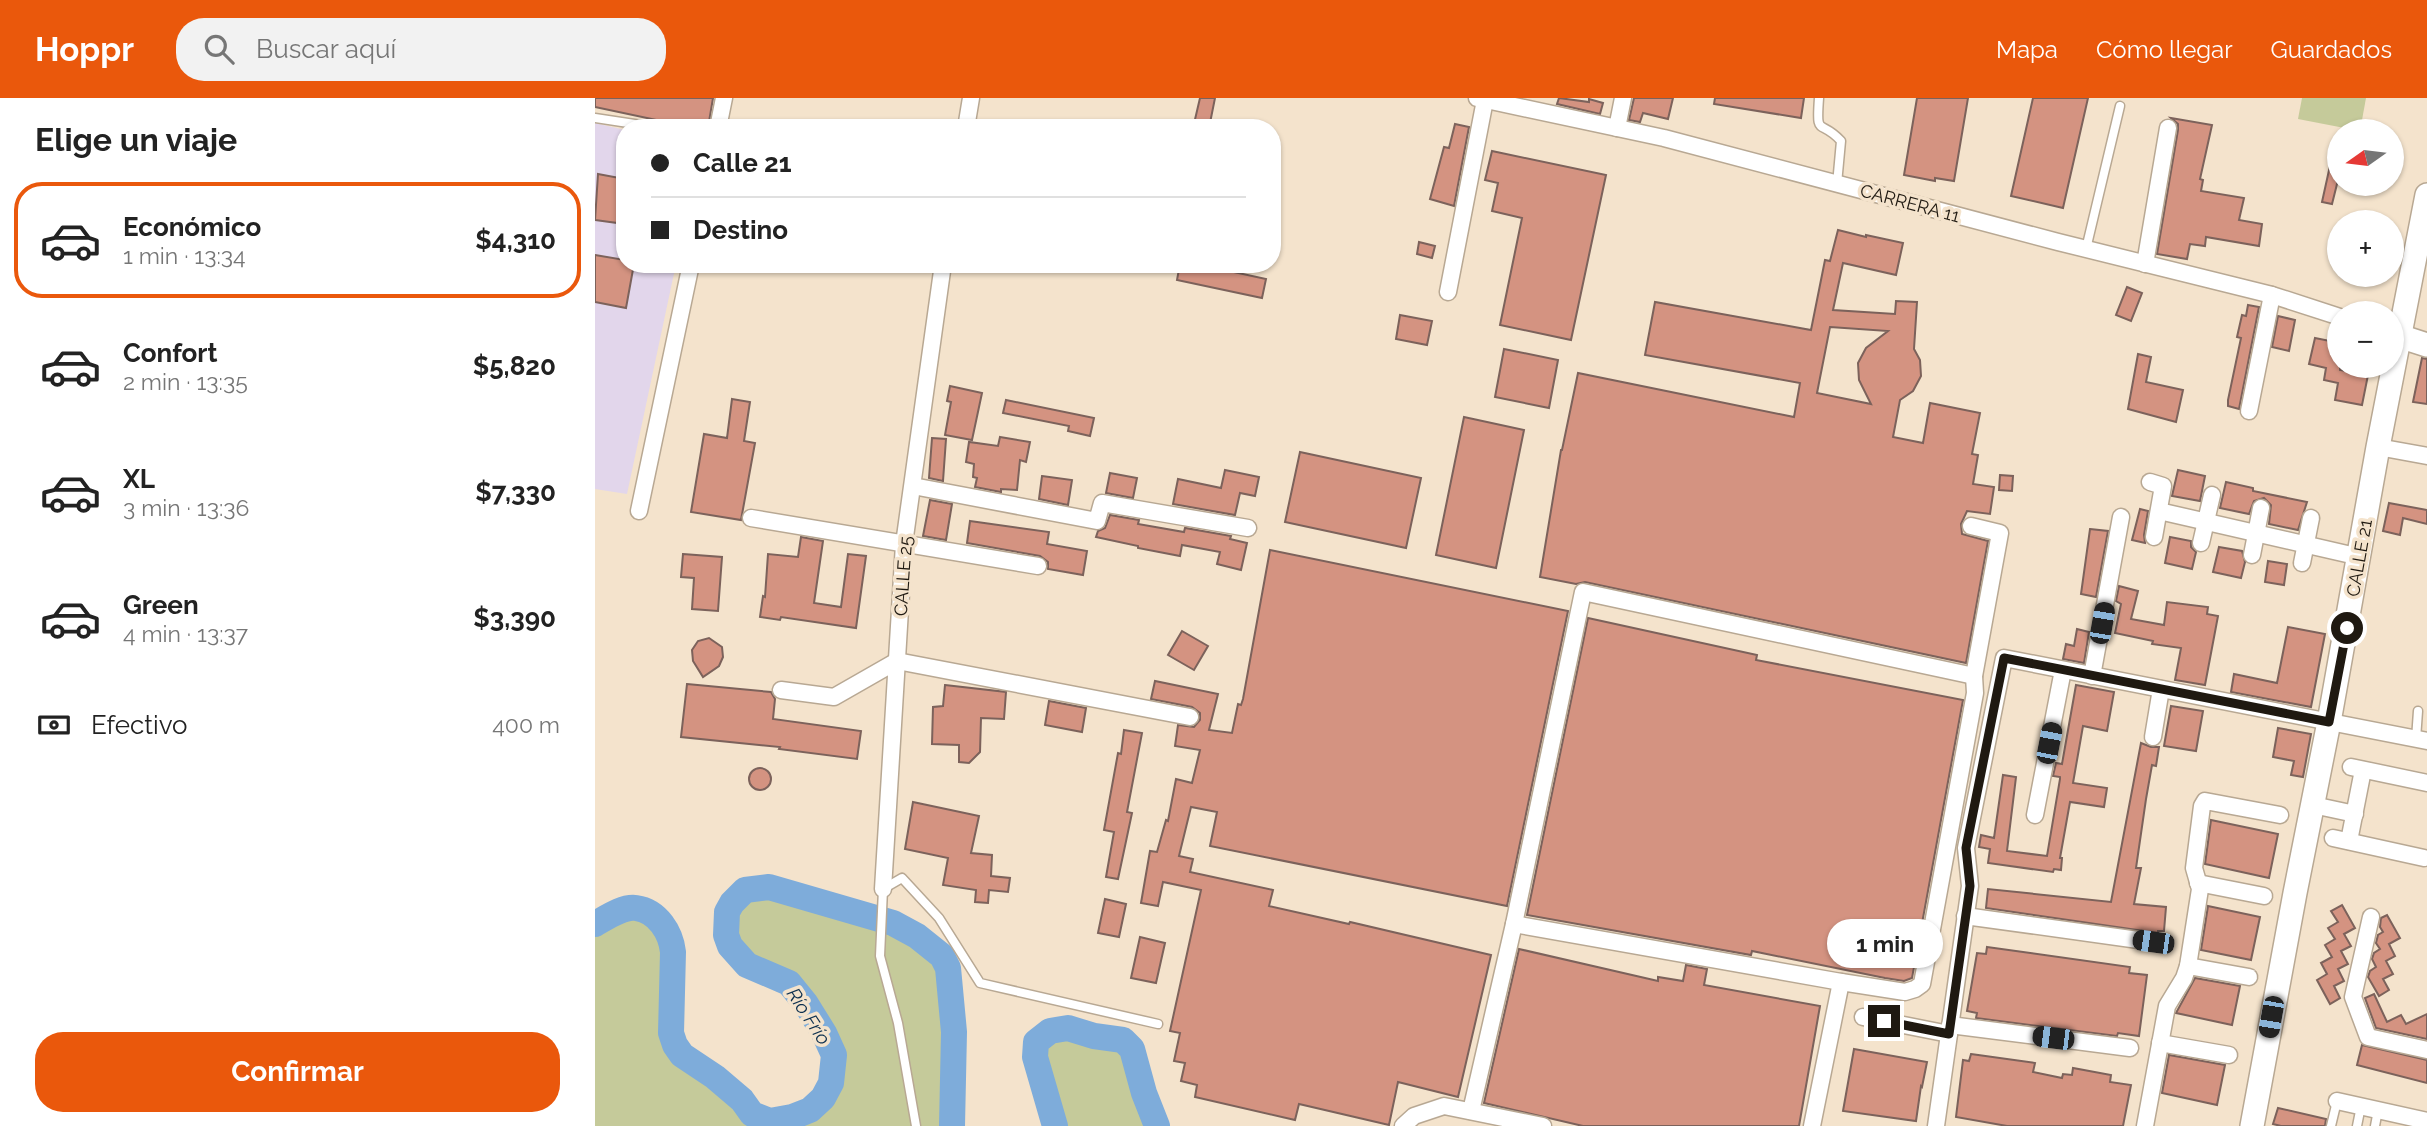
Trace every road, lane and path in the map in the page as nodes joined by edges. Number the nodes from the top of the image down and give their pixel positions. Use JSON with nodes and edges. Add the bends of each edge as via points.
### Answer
{"nodes":[{"id":1,"x":724,"y":98,"type":"edge"},
{"id":2,"x":971,"y":98,"type":"edge"},
{"id":3,"x":1623,"y":98,"type":"edge"},
{"id":4,"x":1819,"y":98,"type":"edge"},
{"id":5,"x":1481,"y":99,"type":"edge"},
{"id":6,"x":1529,"y":103,"type":"edge"},
{"id":7,"x":2120,"y":106,"type":"dead end"},
{"id":8,"x":595,"y":118,"type":"edge"},
{"id":9,"x":720,"y":119,"type":"edge"},
{"id":10,"x":968,"y":119,"type":"edge"},
{"id":11,"x":616,"y":121,"type":"edge"},
{"id":12,"x":1617,"y":128,"type":"junction"},
{"id":13,"x":2168,"y":128,"type":"dead end"},
{"id":14,"x":1837,"y":184,"type":"junction"},
{"id":15,"x":2427,"y":195,"type":"edge"},
{"id":16,"x":2086,"y":249,"type":"junction"},
{"id":17,"x":2145,"y":264,"type":"junction"},
{"id":18,"x":689,"y":273,"type":"edge"},
{"id":19,"x":942,"y":273,"type":"edge"},
{"id":20,"x":1448,"y":292,"type":"dead end"},
{"id":21,"x":2273,"y":295,"type":"junction"},
{"id":22,"x":2404,"y":301,"type":"edge"},
{"id":23,"x":2327,"y":313,"type":"edge"},
{"id":24,"x":2404,"y":338,"type":"edge"},
{"id":25,"x":2427,"y":345,"type":"edge"},
{"id":26,"x":2389,"y":378,"type":"edge"},
{"id":27,"x":2249,"y":411,"type":"dead end"},
{"id":28,"x":2378,"y":447,"type":"junction"},
{"id":29,"x":2427,"y":456,"type":"edge"},
{"id":30,"x":2150,"y":482,"type":"dead end"},
{"id":31,"x":913,"y":486,"type":"junction"},
{"id":32,"x":2212,"y":495,"type":"dead end"},
{"id":33,"x":2260,"y":508,"type":"dead end"},
{"id":34,"x":2159,"y":511,"type":"junction"},
{"id":35,"x":639,"y":512,"type":"dead end"},
{"id":36,"x":2121,"y":517,"type":"dead end"},
{"id":37,"x":751,"y":518,"type":"dead end"},
{"id":38,"x":2311,"y":518,"type":"dead end"},
{"id":39,"x":2206,"y":522,"type":"junction"},
{"id":40,"x":1971,"y":526,"type":"dead end"},
{"id":41,"x":1248,"y":528,"type":"dead end"},
{"id":42,"x":2256,"y":533,"type":"junction"},
{"id":43,"x":2154,"y":537,"type":"dead end"},
{"id":44,"x":2201,"y":543,"type":"dead end"},
{"id":45,"x":904,"y":544,"type":"junction"},
{"id":46,"x":2305,"y":544,"type":"junction"},
{"id":47,"x":2252,"y":555,"type":"dead end"},
{"id":48,"x":2360,"y":557,"type":"junction"},
{"id":49,"x":2302,"y":563,"type":"dead end"},
{"id":50,"x":1038,"y":566,"type":"dead end"},
{"id":51,"x":897,"y":661,"type":"junction"},
{"id":52,"x":2063,"y":670,"type":"junction"},
{"id":53,"x":1974,"y":676,"type":"junction"},
{"id":54,"x":2092,"y":676,"type":"junction"},
{"id":55,"x":781,"y":690,"type":"dead end"},
{"id":56,"x":2161,"y":690,"type":"junction"},
{"id":57,"x":2418,"y":711,"type":"dead end"},
{"id":58,"x":1189,"y":717,"type":"dead end"},
{"id":59,"x":2329,"y":722,"type":"junction"},
{"id":60,"x":2153,"y":737,"type":"dead end"},
{"id":61,"x":2422,"y":740,"type":"edge"},
{"id":62,"x":2427,"y":783,"type":"edge"},
{"id":63,"x":2313,"y":805,"type":"junction"},
{"id":64,"x":2355,"y":814,"type":"junction"},
{"id":65,"x":2035,"y":815,"type":"dead end"},
{"id":66,"x":2280,"y":815,"type":"dead end"},
{"id":67,"x":2424,"y":858,"type":"dead end"},
{"id":68,"x":2198,"y":883,"type":"junction"},
{"id":69,"x":883,"y":889,"type":"junction"},
{"id":70,"x":2264,"y":896,"type":"dead end"},
{"id":71,"x":1965,"y":916,"type":"junction"},
{"id":72,"x":2371,"y":917,"type":"dead end"},
{"id":73,"x":1514,"y":924,"type":"junction"},
{"id":74,"x":2153,"y":942,"type":"dead end"},
{"id":75,"x":2188,"y":966,"type":"junction"},
{"id":76,"x":2249,"y":977,"type":"dead end"},
{"id":77,"x":1841,"y":982,"type":"junction"},
{"id":78,"x":1863,"y":1017,"type":"dead end"},
{"id":79,"x":1158,"y":1024,"type":"dead end"},
{"id":80,"x":1949,"y":1029,"type":"junction"},
{"id":81,"x":2160,"y":1043,"type":"junction"},
{"id":82,"x":2130,"y":1048,"type":"dead end"},
{"id":83,"x":2427,"y":1050,"type":"edge"},
{"id":84,"x":2229,"y":1055,"type":"dead end"},
{"id":85,"x":2337,"y":1101,"type":"joint"},
{"id":86,"x":2361,"y":1106,"type":"junction"},
{"id":87,"x":1471,"y":1111,"type":"junction"},
{"id":88,"x":2377,"y":1118,"type":"edge"},
{"id":89,"x":2427,"y":1121,"type":"edge"},
{"id":90,"x":2150,"y":1125,"type":"edge"},
{"id":91,"x":916,"y":1126,"type":"edge"},
{"id":92,"x":1403,"y":1126,"type":"edge"},
{"id":93,"x":1543,"y":1126,"type":"edge"},
{"id":94,"x":1812,"y":1126,"type":"edge"},
{"id":95,"x":1935,"y":1126,"type":"edge"},
{"id":96,"x":2252,"y":1126,"type":"edge"},
{"id":97,"x":2331,"y":1126,"type":"edge"},
{"id":98,"x":2357,"y":1126,"type":"edge"}],
"edges":[{"from":1,"to":9,"type":"street"},
{"from":2,"to":10,"type":"street"},
{"from":3,"to":12,"type":"street"},
{"from":4,"to":14,"type":"lane","via":[[1819,126],[1841,141]]},
{"from":5,"to":6,"type":"street","name":"CARRERA 11"},
{"from":5,"to":20,"type":"street"},
{"from":6,"to":12,"type":"street","name":"CARRERA 11"},
{"from":7,"to":16,"type":"lane"},
{"from":8,"to":11,"type":"lane"},
{"from":12,"to":14,"type":"street","name":"CARRERA 11"},
{"from":13,"to":17,"type":"street"},
{"from":14,"to":16,"type":"street","name":"CARRERA 11"},
{"from":15,"to":22,"type":"street","name":"CALLE 21"},
{"from":16,"to":17,"type":"street","name":"CARRERA 11"},
{"from":17,"to":21,"type":"street","name":"CARRERA 11"},
{"from":18,"to":35,"type":"street"},
{"from":19,"to":31,"type":"street","name":"CALLE 25"},
{"from":21,"to":23,"type":"street","name":"CARRERA 11"},
{"from":21,"to":27,"type":"street"},
{"from":24,"to":25,"type":"street"},
{"from":26,"to":28,"type":"street","name":"CALLE 21"},
{"from":28,"to":29,"type":"street"},
{"from":28,"to":48,"type":"street","name":"CALLE 21"},
{"from":30,"to":34,"type":"street","via":[[2164,486]]},
{"from":31,"to":41,"type":"street","via":[[1097,522],[1102,503]]},
{"from":31,"to":45,"type":"street","name":"CALLE 25"},
{"from":32,"to":39,"type":"street"},
{"from":33,"to":42,"type":"street"},
{"from":34,"to":39,"type":"street"},
{"from":34,"to":43,"type":"street"},
{"from":36,"to":54,"type":"street"},
{"from":37,"to":45,"type":"street"},
{"from":38,"to":46,"type":"street"},
{"from":39,"to":42,"type":"street"},
{"from":39,"to":44,"type":"street"},
{"from":40,"to":53,"type":"street","via":[[2000,533]]},
{"from":42,"to":46,"type":"street"},
{"from":42,"to":47,"type":"street"},
{"from":45,"to":50,"type":"street"},
{"from":45,"to":51,"type":"street","name":"CALLE 25"},
{"from":46,"to":48,"type":"street"},
{"from":46,"to":49,"type":"street"},
{"from":48,"to":59,"type":"street","name":"CALLE 21"},
{"from":51,"to":55,"type":"street","via":[[834,697]]},
{"from":51,"to":58,"type":"street"},
{"from":51,"to":69,"type":"street","name":"CALLE 25"},
{"from":52,"to":54,"type":"street"},
{"from":52,"to":65,"type":"street"},
{"from":52,"to":71,"type":"street","via":[[2004,658],[1966,848],[1970,886]]},
{"from":53,"to":73,"type":"street","via":[[1583,592]]},
{"from":53,"to":77,"type":"street","via":[[1975,693],[1922,984],[1905,992]]},
{"from":54,"to":56,"type":"street"},
{"from":56,"to":59,"type":"street"},
{"from":56,"to":60,"type":"street"},
{"from":57,"to":61,"type":"lane"},
{"from":59,"to":61,"type":"street"},
{"from":59,"to":63,"type":"street","name":"CALLE 21"},
{"from":62,"to":64,"type":"street","via":[[2357,769]]},
{"from":63,"to":64,"type":"street"},
{"from":63,"to":96,"type":"street","name":"CALLE 21"},
{"from":64,"to":67,"type":"street","via":[[2341,840]]},
{"from":66,"to":68,"type":"street","via":[[2205,801],[2194,868]]},
{"from":68,"to":70,"type":"street"},
{"from":68,"to":75,"type":"street"},
{"from":69,"to":79,"type":"lane","via":[[902,878],[939,918],[980,982]]},
{"from":69,"to":91,"type":"lane","via":[[880,956],[898,1023]]},
{"from":71,"to":74,"type":"street"},
{"from":71,"to":80,"type":"street"},
{"from":72,"to":83,"type":"street","via":[[2353,997],[2368,1037]]},
{"from":73,"to":77,"type":"street"},
{"from":73,"to":87,"type":"street"},
{"from":75,"to":76,"type":"street"},
{"from":75,"to":81,"type":"street","via":[[2167,1006]]},
{"from":77,"to":94,"type":"street"},
{"from":78,"to":80,"type":"street"},
{"from":80,"to":82,"type":"street"},
{"from":80,"to":95,"type":"street"},
{"from":81,"to":84,"type":"street"},
{"from":81,"to":90,"type":"street"},
{"from":85,"to":86,"type":"street"},
{"from":85,"to":97,"type":"lane"},
{"from":86,"to":88,"type":"street"},
{"from":86,"to":98,"type":"lane"},
{"from":87,"to":92,"type":"street","via":[[1444,1106],[1414,1116]]},
{"from":87,"to":93,"type":"street"},
{"from":88,"to":89,"type":"street"}]}
